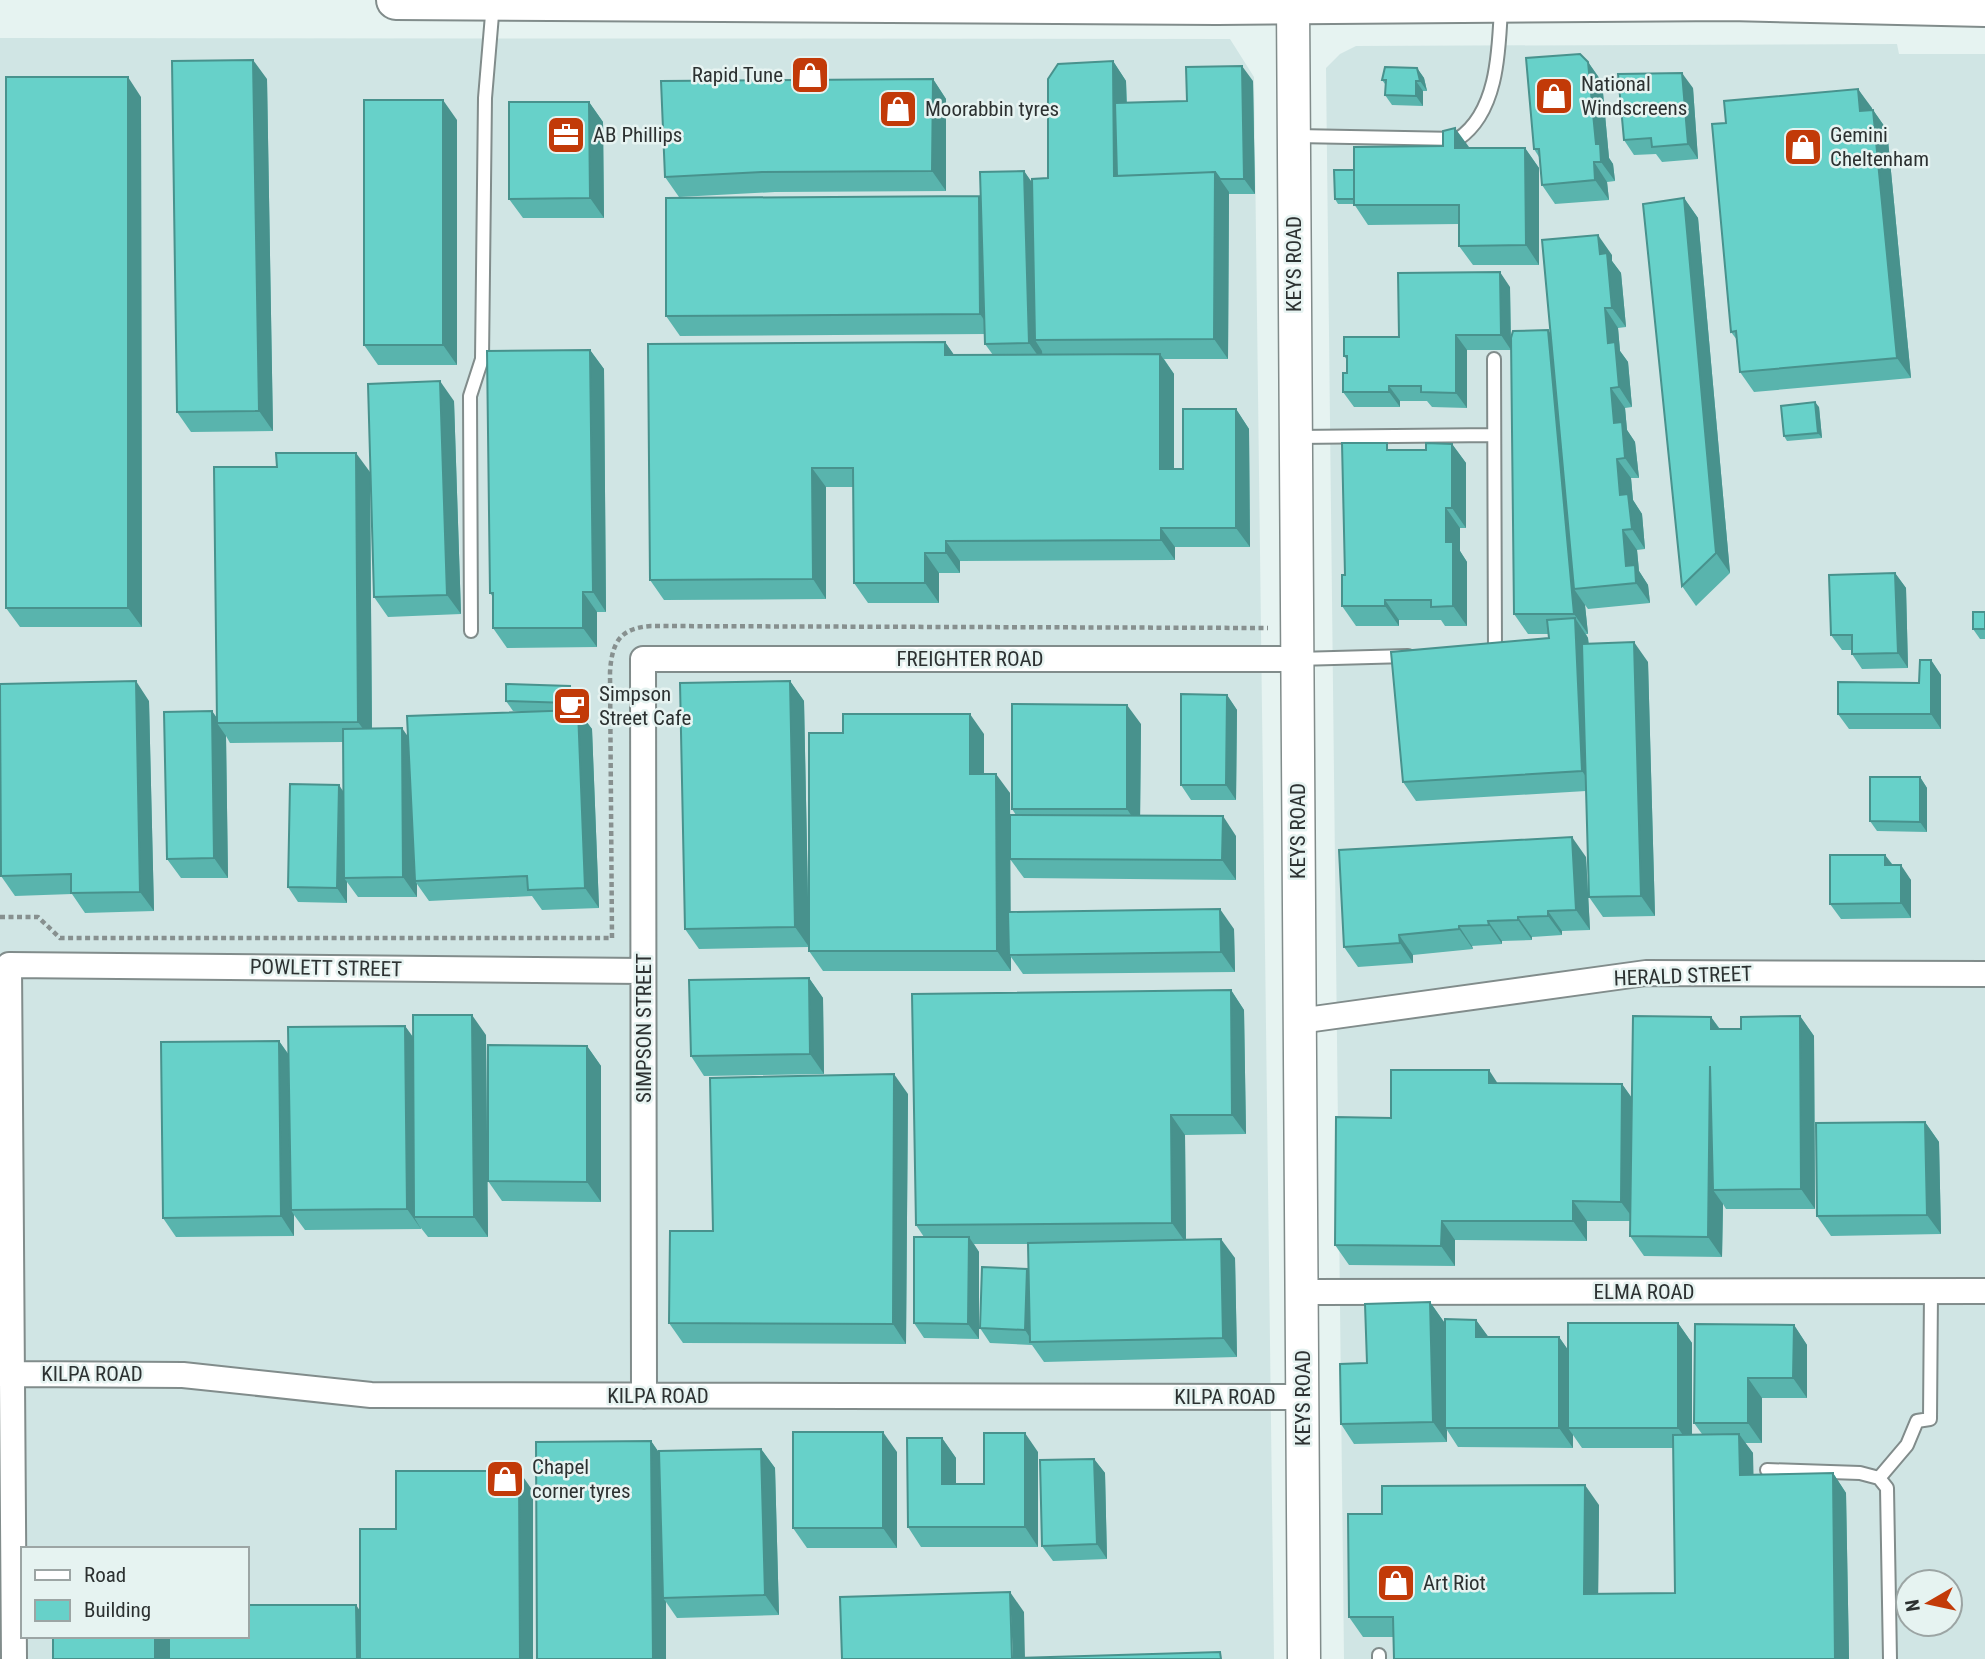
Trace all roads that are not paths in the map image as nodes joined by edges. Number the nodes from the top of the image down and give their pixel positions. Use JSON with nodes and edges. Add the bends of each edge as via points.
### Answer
{"nodes":[{"id":1,"x":396,"y":0,"type":"edge"},
{"id":2,"x":493,"y":1,"type":"edge"},
{"id":3,"x":1293,"y":1,"type":"edge"},
{"id":4,"x":1501,"y":2,"type":"junction"},
{"id":5,"x":1985,"y":7,"type":"edge"},
{"id":6,"x":1294,"y":136,"type":"junction"},
{"id":7,"x":1494,"y":359,"type":"dead end"},
{"id":8,"x":1494,"y":435,"type":"junction"},
{"id":9,"x":1295,"y":437,"type":"junction"},
{"id":10,"x":471,"y":631,"type":"dead end"},
{"id":11,"x":1494,"y":653,"type":"edge"},
{"id":12,"x":1417,"y":655,"type":"edge"},
{"id":13,"x":643,"y":659,"type":"joint"},
{"id":14,"x":1297,"y":659,"type":"junction"},
{"id":15,"x":643,"y":971,"type":"junction"},
{"id":16,"x":1985,"y":974,"type":"edge"},
{"id":17,"x":1299,"y":1021,"type":"junction"},
{"id":18,"x":1931,"y":1291,"type":"junction"},
{"id":19,"x":1985,"y":1291,"type":"edge"},
{"id":20,"x":1303,"y":1292,"type":"junction"},
{"id":21,"x":15,"y":1374,"type":"junction"},
{"id":22,"x":645,"y":1396,"type":"junction"},
{"id":23,"x":1303,"y":1397,"type":"junction"},
{"id":24,"x":1767,"y":1470,"type":"dead end"},
{"id":25,"x":1879,"y":1478,"type":"junction"},
{"id":26,"x":7,"y":1561,"type":"edge"},
{"id":27,"x":14,"y":1659,"type":"edge"},
{"id":28,"x":1304,"y":1659,"type":"edge"},
{"id":29,"x":1890,"y":1659,"type":"edge"}],
"edges":[{"from":1,"to":2,"type":"highway"},
{"from":2,"to":3,"type":"highway"},
{"from":2,"to":10,"type":"lane","via":[[485,111],[482,359],[470,396]]},
{"from":3,"to":4,"type":"highway"},
{"from":3,"to":6,"type":"street","name":"KEYS ROAD"},
{"from":4,"to":5,"type":"highway"},
{"from":4,"to":6,"type":"lane","via":[[1498,64],[1489,93],[1469,131],[1458,139]]},
{"from":6,"to":9,"type":"street","name":"KEYS ROAD"},
{"from":7,"to":8,"type":"lane"},
{"from":8,"to":9,"type":"lane"},
{"from":8,"to":11,"type":"lane"},
{"from":9,"to":14,"type":"street","name":"KEYS ROAD"},
{"from":12,"to":14,"type":"lane"},
{"from":13,"to":14,"type":"street","name":"FREIGHTER ROAD"},
{"from":13,"to":15,"type":"street","name":"SIMPSON STREET"},
{"from":14,"to":17,"type":"street","name":"KEYS ROAD"},
{"from":15,"to":21,"type":"street","name":"POWLETT STREET","via":[[9,965]]},
{"from":15,"to":22,"type":"street","name":"SIMPSON STREET"},
{"from":16,"to":17,"type":"street","name":"HERALD STREET","via":[[1646,973]]},
{"from":17,"to":20,"type":"street","name":"KEYS ROAD"},
{"from":18,"to":19,"type":"street","name":"ELMA ROAD"},
{"from":18,"to":20,"type":"street","name":"ELMA ROAD"},
{"from":18,"to":25,"type":"lane","via":[[1930,1419],[1917,1421],[1907,1445]]},
{"from":20,"to":23,"type":"street","name":"KEYS ROAD"},
{"from":21,"to":22,"type":"street","name":"KILPA ROAD","via":[[183,1375],[371,1395]]},
{"from":21,"to":26,"type":"street"},
{"from":22,"to":23,"type":"street","name":"KILPA ROAD"},
{"from":23,"to":28,"type":"street","name":"KEYS ROAD"},
{"from":24,"to":25,"type":"lane","via":[[1860,1473]]},
{"from":25,"to":29,"type":"lane","via":[[1890,1504]]},
{"from":26,"to":27,"type":"street"}]}
